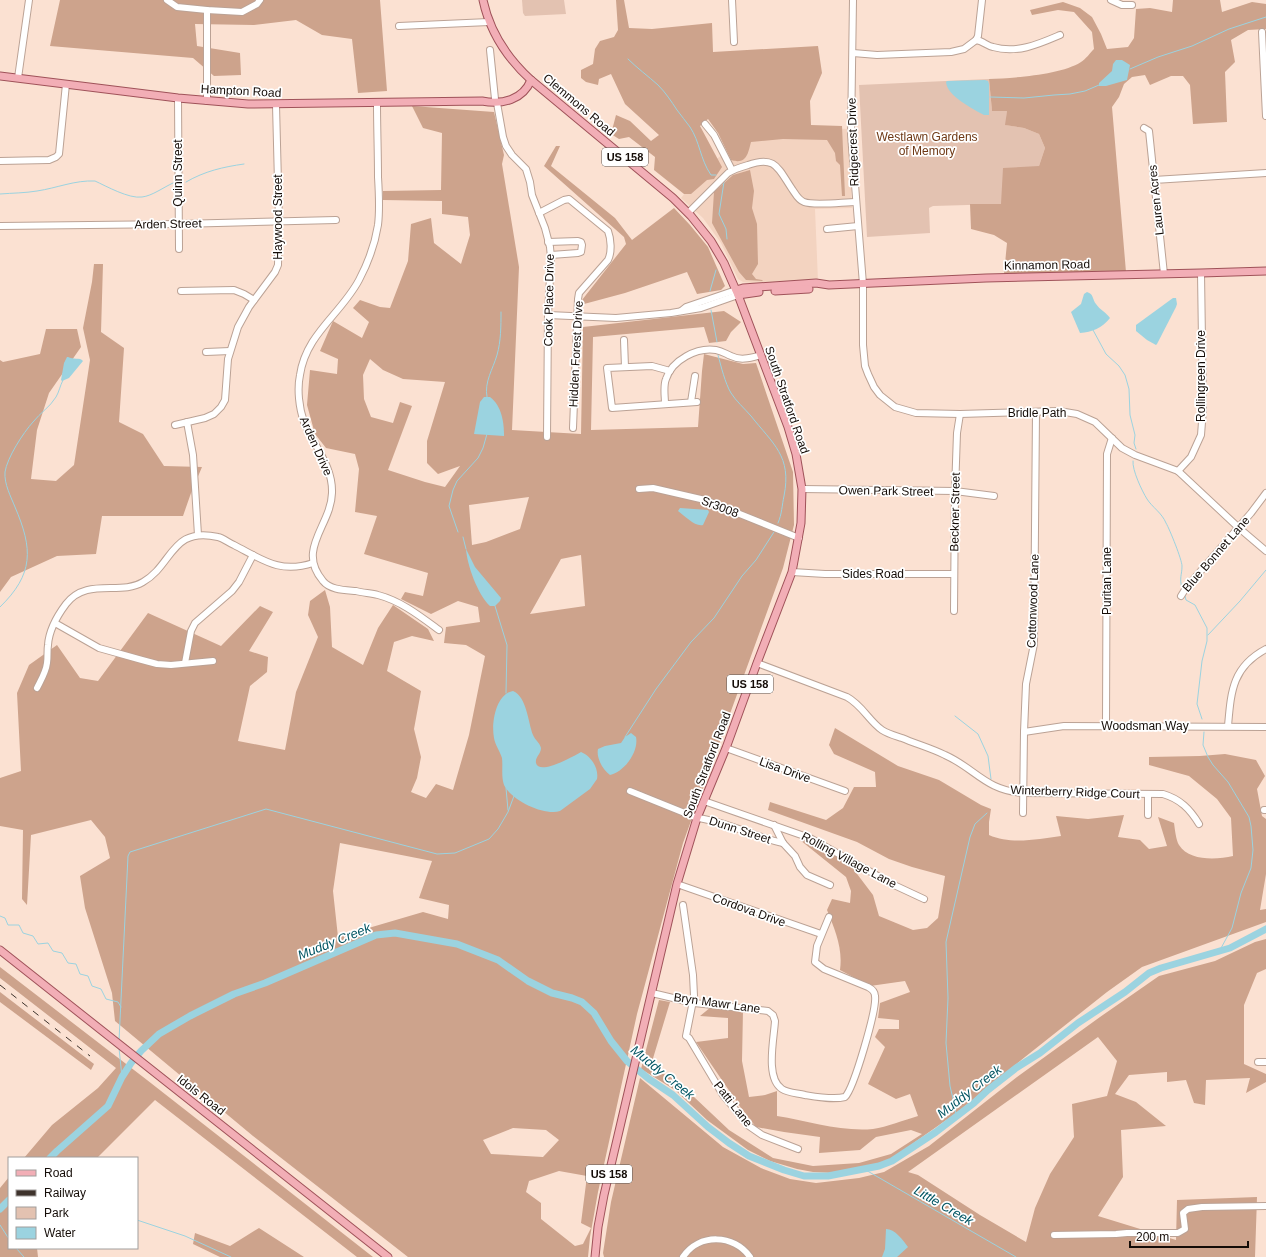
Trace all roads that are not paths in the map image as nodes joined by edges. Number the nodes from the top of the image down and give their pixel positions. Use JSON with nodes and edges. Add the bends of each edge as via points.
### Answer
{"nodes":[{"id":1,"x":29,"y":0,"type":"edge"},
{"id":2,"x":167,"y":0,"type":"edge"},
{"id":3,"x":260,"y":0,"type":"edge"},
{"id":4,"x":484,"y":0,"type":"edge"},
{"id":5,"x":732,"y":0,"type":"edge"},
{"id":6,"x":853,"y":0,"type":"edge"},
{"id":7,"x":982,"y":0,"type":"edge"},
{"id":8,"x":1111,"y":0,"type":"edge"},
{"id":9,"x":1132,"y":5,"type":"dead end"},
{"id":10,"x":207,"y":10,"type":"junction"},
{"id":11,"x":490,"y":22,"type":"junction"},
{"id":12,"x":399,"y":26,"type":"dead end"},
{"id":13,"x":1262,"y":32,"type":"dead end"},
{"id":14,"x":1060,"y":36,"type":"dead end"},
{"id":15,"x":976,"y":40,"type":"junction"},
{"id":16,"x":734,"y":42,"type":"dead end"},
{"id":17,"x":490,"y":50,"type":"dead end"},
{"id":18,"x":853,"y":53,"type":"junction"},
{"id":19,"x":0,"y":76,"type":"edge"},
{"id":20,"x":18,"y":78,"type":"junction"},
{"id":21,"x":531,"y":80,"type":"junction"},
{"id":22,"x":66,"y":84,"type":"junction"},
{"id":23,"x":178,"y":98,"type":"junction"},
{"id":24,"x":206,"y":101,"type":"junction"},
{"id":25,"x":496,"y":101,"type":"junction"},
{"id":26,"x":377,"y":103,"type":"junction"},
{"id":27,"x":276,"y":104,"type":"junction"},
{"id":28,"x":1266,"y":116,"type":"edge"},
{"id":29,"x":705,"y":124,"type":"dead end"},
{"id":30,"x":1144,"y":128,"type":"dead end"},
{"id":31,"x":0,"y":161,"type":"edge"},
{"id":32,"x":732,"y":170,"type":"junction"},
{"id":33,"x":1266,"y":174,"type":"edge"},
{"id":34,"x":1154,"y":180,"type":"junction"},
{"id":35,"x":856,"y":202,"type":"junction"},
{"id":36,"x":539,"y":213,"type":"junction"},
{"id":37,"x":688,"y":213,"type":"junction"},
{"id":38,"x":336,"y":220,"type":"dead end"},
{"id":39,"x":279,"y":222,"type":"junction"},
{"id":40,"x":179,"y":224,"type":"junction"},
{"id":41,"x":0,"y":226,"type":"edge"},
{"id":42,"x":858,"y":226,"type":"junction"},
{"id":43,"x":826,"y":228,"type":"dead end"},
{"id":44,"x":548,"y":242,"type":"junction"},
{"id":45,"x":179,"y":249,"type":"dead end"},
{"id":46,"x":551,"y":255,"type":"junction"},
{"id":47,"x":1266,"y":271,"type":"edge"},
{"id":48,"x":1200,"y":273,"type":"junction"},
{"id":49,"x":1164,"y":274,"type":"junction"},
{"id":50,"x":863,"y":284,"type":"junction"},
{"id":51,"x":181,"y":291,"type":"dead end"},
{"id":52,"x":737,"y":293,"type":"junction"},
{"id":53,"x":254,"y":300,"type":"junction"},
{"id":54,"x":548,"y":315,"type":"junction"},
{"id":55,"x":578,"y":316,"type":"junction"},
{"id":56,"x":624,"y":340,"type":"dead end"},
{"id":57,"x":230,"y":351,"type":"junction"},
{"id":58,"x":206,"y":352,"type":"dead end"},
{"id":59,"x":761,"y":355,"type":"junction"},
{"id":60,"x":626,"y":367,"type":"junction"},
{"id":61,"x":670,"y":371,"type":"junction"},
{"id":62,"x":695,"y":376,"type":"dead end"},
{"id":63,"x":665,"y":404,"type":"junction"},
{"id":64,"x":1036,"y":412,"type":"junction"},
{"id":65,"x":960,"y":414,"type":"junction"},
{"id":66,"x":187,"y":422,"type":"junction"},
{"id":67,"x":175,"y":425,"type":"dead end"},
{"id":68,"x":573,"y":428,"type":"dead end"},
{"id":69,"x":547,"y":437,"type":"dead end"},
{"id":70,"x":1112,"y":438,"type":"junction"},
{"id":71,"x":1178,"y":471,"type":"junction"},
{"id":72,"x":639,"y":488,"type":"dead end"},
{"id":73,"x":802,"y":490,"type":"junction"},
{"id":74,"x":955,"y":491,"type":"junction"},
{"id":75,"x":1266,"y":493,"type":"edge"},
{"id":76,"x":994,"y":496,"type":"dead end"},
{"id":77,"x":1238,"y":528,"type":"junction"},
{"id":78,"x":198,"y":535,"type":"junction"},
{"id":79,"x":799,"y":538,"type":"junction"},
{"id":80,"x":1266,"y":551,"type":"edge"},
{"id":81,"x":253,"y":555,"type":"junction"},
{"id":82,"x":313,"y":563,"type":"junction"},
{"id":83,"x":792,"y":572,"type":"junction"},
{"id":84,"x":954,"y":574,"type":"junction"},
{"id":85,"x":1181,"y":596,"type":"dead end"},
{"id":86,"x":954,"y":611,"type":"dead end"},
{"id":87,"x":54,"y":623,"type":"junction"},
{"id":88,"x":439,"y":630,"type":"dead end"},
{"id":89,"x":1266,"y":650,"type":"edge"},
{"id":90,"x":213,"y":661,"type":"dead end"},
{"id":91,"x":185,"y":663,"type":"junction"},
{"id":92,"x":757,"y":663,"type":"junction"},
{"id":93,"x":37,"y":688,"type":"dead end"},
{"id":94,"x":1106,"y":726,"type":"junction"},
{"id":95,"x":1228,"y":726,"type":"junction"},
{"id":96,"x":1266,"y":727,"type":"edge"},
{"id":97,"x":1024,"y":732,"type":"junction"},
{"id":98,"x":726,"y":748,"type":"junction"},
{"id":99,"x":630,"y":791,"type":"dead end"},
{"id":100,"x":845,"y":791,"type":"dead end"},
{"id":101,"x":1023,"y":793,"type":"junction"},
{"id":102,"x":1148,"y":794,"type":"junction"},
{"id":103,"x":704,"y":801,"type":"junction"},
{"id":104,"x":1023,"y":813,"type":"dead end"},
{"id":105,"x":1148,"y":815,"type":"dead end"},
{"id":106,"x":697,"y":818,"type":"junction"},
{"id":107,"x":1199,"y":824,"type":"dead end"},
{"id":108,"x":774,"y":825,"type":"junction"},
{"id":109,"x":783,"y":843,"type":"junction"},
{"id":110,"x":677,"y":884,"type":"junction"},
{"id":111,"x":830,"y":885,"type":"dead end"},
{"id":112,"x":924,"y":899,"type":"dead end"},
{"id":113,"x":684,"y":905,"type":"dead end"},
{"id":114,"x":828,"y":917,"type":"dead end"},
{"id":115,"x":821,"y":934,"type":"junction"},
{"id":116,"x":0,"y":950,"type":"edge"},
{"id":117,"x":652,"y":993,"type":"junction"},
{"id":118,"x":694,"y":1003,"type":"junction"},
{"id":119,"x":1258,"y":1062,"type":"dead end"},
{"id":120,"x":1266,"y":1062,"type":"edge"},
{"id":121,"x":798,"y":1149,"type":"dead end"},
{"id":122,"x":1266,"y":1206,"type":"edge"},
{"id":123,"x":1054,"y":1235,"type":"dead end"},
{"id":124,"x":388,"y":1257,"type":"edge"},
{"id":125,"x":595,"y":1257,"type":"edge"},
{"id":126,"x":683,"y":1257,"type":"edge"},
{"id":127,"x":750,"y":1257,"type":"edge"}],
"edges":[{"from":1,"to":20,"type":"street"},
{"from":2,"to":10,"type":"street","via":[[177,7]]},
{"from":3,"to":10,"type":"street","via":[[242,12]]},
{"from":4,"to":11,"type":"main road","name":"Clemmons Road","number":"US 158"},
{"from":5,"to":16,"type":"street"},
{"from":6,"to":18,"type":"street","name":"Ridgecrest Drive"},
{"from":7,"to":15,"type":"street"},
{"from":8,"to":9,"type":"street","via":[[1122,5]]},
{"from":10,"to":24,"type":"street"},
{"from":11,"to":12,"type":"street"},
{"from":11,"to":21,"type":"main road","name":"Clemmons Road","number":"US 158","via":[[508,55]]},
{"from":13,"to":28,"type":"street"},
{"from":14,"to":15,"type":"street","via":[[1032,47],[1010,49],[993,47]]},
{"from":15,"to":18,"type":"street","via":[[964,49],[952,52]]},
{"from":17,"to":25,"type":"street","name":"Cook Place Drive"},
{"from":18,"to":35,"type":"street","name":"Ridgecrest Drive","via":[[851,135]]},
{"from":19,"to":20,"type":"main road","name":"Hampton Road"},
{"from":20,"to":22,"type":"main road","name":"Hampton Road"},
{"from":21,"to":25,"type":"main road","name":"Hampton Road","via":[[528,88],[521,94],[507,100]]},
{"from":21,"to":37,"type":"main road","name":"Clemmons Road","number":"US 158","via":[[660,186]]},
{"from":22,"to":23,"type":"main road","name":"Hampton Road"},
{"from":22,"to":31,"type":"street","via":[[59,154],[49,160]]},
{"from":23,"to":24,"type":"main road","name":"Hampton Road"},
{"from":23,"to":40,"type":"street","name":"Quinn Street"},
{"from":24,"to":27,"type":"main road","name":"Hampton Road"},
{"from":25,"to":26,"type":"main road","name":"Hampton Road"},
{"from":25,"to":36,"type":"street","name":"Cook Place Drive","via":[[506,146],[526,169]]},
{"from":26,"to":27,"type":"main road","name":"Hampton Road"},
{"from":26,"to":82,"type":"street","name":"Arden Drive","via":[[378,220],[374,239],[359,280],[315,336],[300,372],[302,415],[308,432],[327,466],[332,487],[330,507],[313,548]]},
{"from":27,"to":39,"type":"street","name":"Haywood Street"},
{"from":29,"to":32,"type":"street","via":[[714,134]]},
{"from":30,"to":34,"type":"street","name":"Lauren Acres","via":[[1149,131]]},
{"from":32,"to":35,"type":"street","via":[[766,160],[776,166],[803,202]]},
{"from":32,"to":37,"type":"street"},
{"from":33,"to":34,"type":"street"},
{"from":34,"to":49,"type":"street","name":"Lauren Acres"},
{"from":35,"to":42,"type":"street","name":"Ridgecrest Drive"},
{"from":36,"to":44,"type":"street","name":"Cook Place Drive"},
{"from":36,"to":55,"type":"street","name":"Hidden Forest Drive","via":[[569,199],[608,231],[610,236],[608,260],[579,293]]},
{"from":37,"to":52,"type":"main road","name":"Clemmons Road","number":"US 158","via":[[715,246]]},
{"from":38,"to":39,"type":"street","name":"Arden Street"},
{"from":39,"to":40,"type":"street","name":"Arden Street"},
{"from":39,"to":53,"type":"street","name":"Haywood Street","via":[[278,265]]},
{"from":40,"to":41,"type":"street","name":"Arden Street"},
{"from":40,"to":45,"type":"street","name":"Quinn Street"},
{"from":42,"to":43,"type":"street"},
{"from":42,"to":50,"type":"street","name":"Ridgecrest Drive"},
{"from":44,"to":46,"type":"street","name":"Cook Place Drive"},
{"from":44,"to":46,"type":"street","via":[[578,241],[582,245],[578,254]]},
{"from":46,"to":54,"type":"street","name":"Cook Place Drive"},
{"from":47,"to":48,"type":"main road","name":"Kinnamon Road"},
{"from":48,"to":49,"type":"main road","name":"Kinnamon Road"},
{"from":48,"to":71,"type":"street","name":"Rollingreen Drive","via":[[1202,422],[1191,457]]},
{"from":49,"to":50,"type":"main road","name":"Kinnamon Road"},
{"from":50,"to":52,"type":"main road","name":"Kinnamon Road","via":[[816,283],[743,288]]},
{"from":50,"to":65,"type":"street","name":"Bridle Path","via":[[864,357],[868,374],[880,395],[890,404],[907,411]]},
{"from":51,"to":53,"type":"street","via":[[234,290]]},
{"from":52,"to":55,"type":"street","name":"Kinnamon Road","via":[[700,306],[686,306],[681,311],[671,313],[616,318]]},
{"from":52,"to":59,"type":"main road","name":"South Stratford Road","number":"US 158"},
{"from":53,"to":57,"type":"street","name":"Haywood Street","via":[[238,327]]},
{"from":54,"to":55,"type":"street","name":"Kinnamon Road"},
{"from":54,"to":69,"type":"street","name":"Cook Place Drive"},
{"from":55,"to":68,"type":"street","name":"Hidden Forest Drive"},
{"from":56,"to":60,"type":"street"},
{"from":57,"to":58,"type":"street"},
{"from":57,"to":66,"type":"street","name":"Haywood Street","via":[[222,407],[205,418]]},
{"from":59,"to":61,"type":"street","via":[[742,359],[716,350],[698,351],[684,357]]},
{"from":59,"to":73,"type":"main road","name":"South Stratford Road","number":"US 158","via":[[790,434]]},
{"from":60,"to":61,"type":"street","via":[[652,366]]},
{"from":60,"to":63,"type":"street","via":[[607,368],[612,408]]},
{"from":61,"to":63,"type":"street","via":[[665,384]]},
{"from":62,"to":63,"type":"street","via":[[694,402]]},
{"from":64,"to":65,"type":"street","name":"Bridle Path"},
{"from":64,"to":70,"type":"street","name":"Bridle Path","via":[[1059,411],[1077,414],[1095,422]]},
{"from":64,"to":97,"type":"street","name":"Cottonwood Lane","via":[[1034,644],[1026,684]]},
{"from":65,"to":74,"type":"street","name":"Beckner Street"},
{"from":66,"to":67,"type":"street","name":"Haywood Street"},
{"from":66,"to":78,"type":"street","via":[[193,455]]},
{"from":70,"to":71,"type":"street","name":"Bridle Path","via":[[1134,456]]},
{"from":70,"to":94,"type":"street","name":"Puritan Lane","via":[[1107,454]]},
{"from":71,"to":77,"type":"street","name":"Bridle Path"},
{"from":72,"to":79,"type":"street","name":"Sr3008","via":[[653,488],[705,500]]},
{"from":73,"to":74,"type":"street","name":"Owen Park Street"},
{"from":73,"to":79,"type":"main road","name":"South Stratford Road","number":"US 158"},
{"from":74,"to":76,"type":"street","name":"Owen Park Street"},
{"from":74,"to":84,"type":"street","name":"Beckner Street"},
{"from":75,"to":77,"type":"street","name":"Blue Bonnet Lane"},
{"from":77,"to":80,"type":"street","name":"Bridle Path"},
{"from":77,"to":85,"type":"street","name":"Blue Bonnet Lane"},
{"from":78,"to":81,"type":"street","via":[[220,538]]},
{"from":78,"to":87,"type":"street","via":[[187,538],[176,546],[159,569],[142,583],[135,586],[93,589],[74,596]]},
{"from":79,"to":83,"type":"main road","name":"South Stratford Road","number":"US 158"},
{"from":81,"to":82,"type":"street","via":[[275,565],[290,568]]},
{"from":81,"to":91,"type":"street","via":[[232,591],[195,623]]},
{"from":82,"to":88,"type":"street","via":[[327,585],[378,595],[397,602]]},
{"from":83,"to":84,"type":"street","name":"Sides Road"},
{"from":83,"to":92,"type":"main road","name":"South Stratford Road","number":"US 158"},
{"from":84,"to":86,"type":"street","name":"Beckner Street"},
{"from":87,"to":91,"type":"street","via":[[104,650],[157,664],[171,666]]},
{"from":87,"to":93,"type":"street","via":[[45,672]]},
{"from":89,"to":95,"type":"street","via":[[1245,664],[1238,674],[1231,692]]},
{"from":90,"to":91,"type":"street"},
{"from":92,"to":98,"type":"main road","name":"South Stratford Road","number":"US 158"},
{"from":92,"to":101,"type":"street","name":"Winterberry Ridge Court","via":[[847,697],[859,705],[883,730],[950,757],[985,782],[998,788]]},
{"from":94,"to":95,"type":"street","name":"Woodsman Way"},
{"from":94,"to":97,"type":"street","name":"Woodsman Way","via":[[1058,726]]},
{"from":95,"to":96,"type":"street","name":"Woodsman Way"},
{"from":97,"to":101,"type":"street","name":"Cottonwood Lane"},
{"from":98,"to":100,"type":"street","name":"Lisa Drive"},
{"from":98,"to":103,"type":"main road","name":"South Stratford Road","number":"US 158"},
{"from":99,"to":106,"type":"street","name":"Dunn Street"},
{"from":101,"to":102,"type":"street","name":"Winterberry Ridge Court"},
{"from":101,"to":104,"type":"street","name":"Cottonwood Lane"},
{"from":102,"to":105,"type":"street"},
{"from":102,"to":107,"type":"street","name":"Winterberry Ridge Court","via":[[1163,794],[1175,799],[1187,807]]},
{"from":103,"to":106,"type":"main road","name":"South Stratford Road","number":"US 158"},
{"from":103,"to":108,"type":"street","name":"Rolling Village Lane"},
{"from":106,"to":109,"type":"street","name":"Dunn Street","via":[[708,819],[767,840]]},
{"from":106,"to":110,"type":"main road","name":"South Stratford Road","number":"US 158"},
{"from":108,"to":109,"type":"street"},
{"from":108,"to":112,"type":"street","name":"Rolling Village Lane","via":[[810,838]]},
{"from":109,"to":111,"type":"street","via":[[807,875]]},
{"from":110,"to":115,"type":"street","name":"Cordova Drive"},
{"from":110,"to":117,"type":"main road","name":"South Stratford Road","number":"US 158"},
{"from":113,"to":118,"type":"street"},
{"from":114,"to":115,"type":"street","name":"Bryn Mawr Lane"},
{"from":115,"to":118,"type":"street","name":"Bryn Mawr Lane","via":[[815,952],[816,964],[868,987],[874,991],[875,996],[874,1012],[864,1048],[845,1097],[827,1098],[799,1094],[786,1091],[777,1085],[772,1074],[775,1021],[770,1012]]},
{"from":116,"to":124,"type":"main road","name":"Idols Road"},
{"from":117,"to":118,"type":"street","name":"Bryn Mawr Lane"},
{"from":117,"to":125,"type":"main road","name":"South Stratford Road","number":"US 158","via":[[600,1214]]},
{"from":118,"to":121,"type":"street","name":"Patti Lane","via":[[686,1036],[723,1095],[749,1126],[762,1135]]},
{"from":119,"to":120,"type":"street"},
{"from":122,"to":123,"type":"street","via":[[1188,1208],[1183,1213],[1185,1229],[1178,1233]]},
{"from":126,"to":127,"type":"street","via":[[700,1242],[720,1239],[735,1243]]}]}
